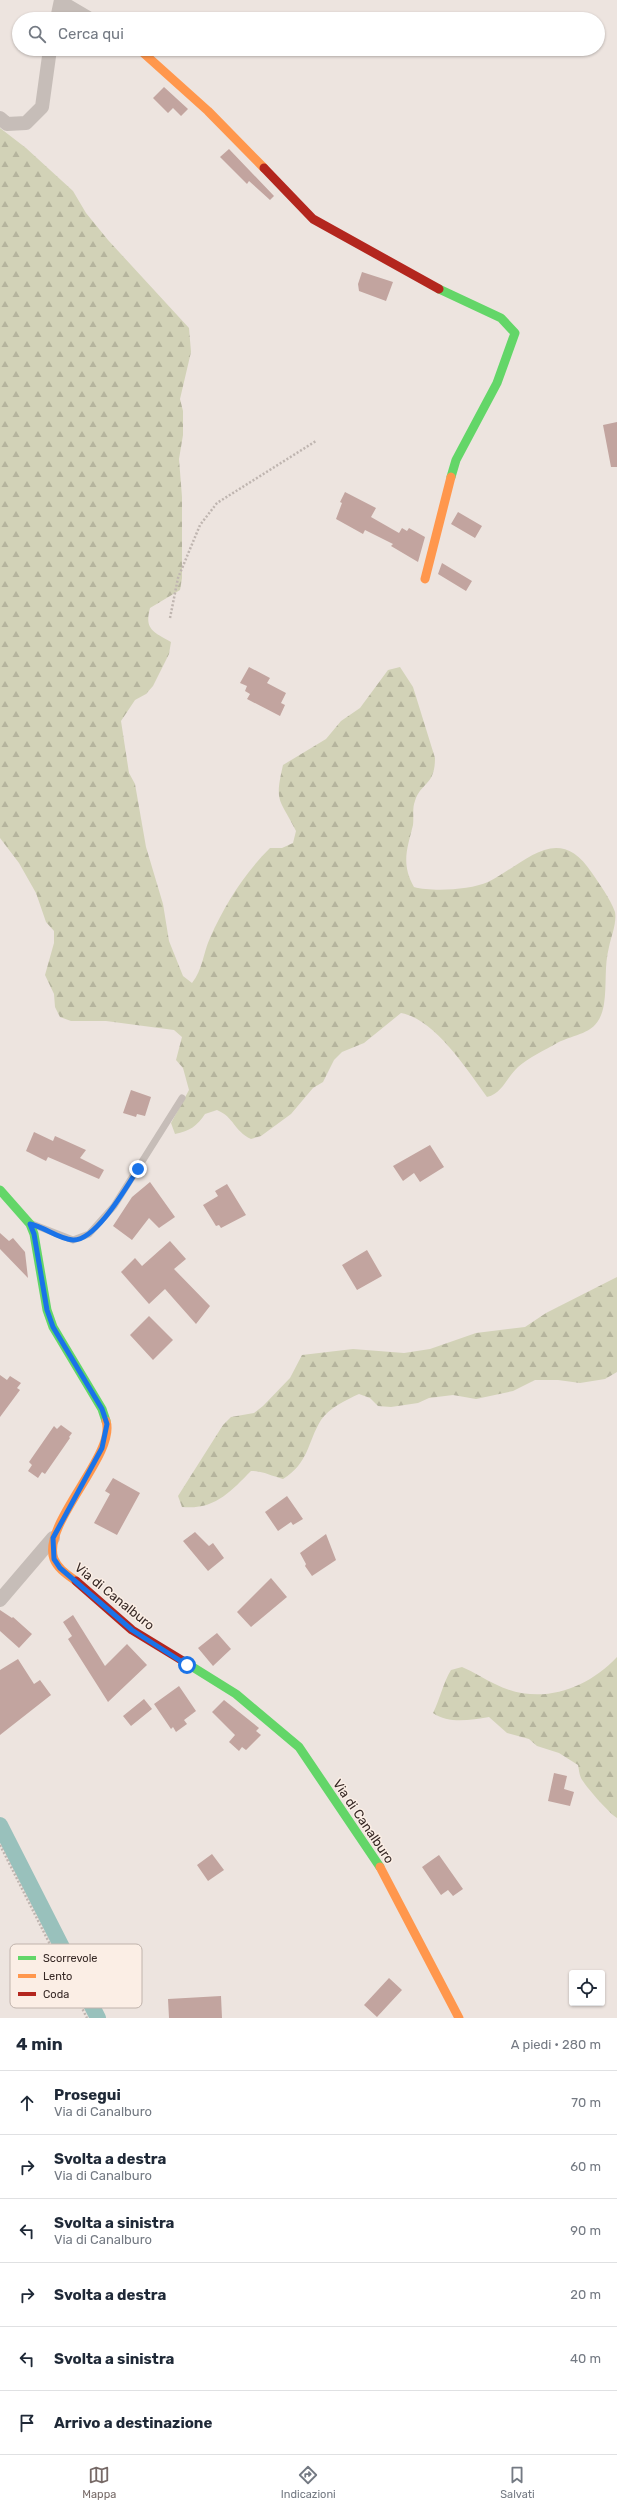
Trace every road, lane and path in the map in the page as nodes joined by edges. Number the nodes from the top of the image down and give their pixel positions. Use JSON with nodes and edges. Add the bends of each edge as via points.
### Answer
{"nodes":[{"id":1,"x":61,"y":1,"type":"edge"},
{"id":2,"x":59,"y":12,"type":"edge"},
{"id":3,"x":79,"y":12,"type":"edge"},
{"id":4,"x":49,"y":56,"type":"edge"},
{"id":5,"x":147,"y":56,"type":"edge"},
{"id":6,"x":0,"y":118,"type":"edge"},
{"id":7,"x":316,"y":441,"type":"dead end"},
{"id":8,"x":425,"y":579,"type":"dead end"},
{"id":9,"x":170,"y":618,"type":"dead end"},
{"id":10,"x":182,"y":1098,"type":"dead end"},
{"id":11,"x":0,"y":1190,"type":"edge"},
{"id":12,"x":30,"y":1224,"type":"junction"},
{"id":13,"x":53,"y":1538,"type":"junction"},
{"id":14,"x":0,"y":1600,"type":"edge"},
{"id":15,"x":0,"y":1845,"type":"edge"},
{"id":16,"x":50,"y":1944,"type":"edge"},
{"id":17,"x":82,"y":2008,"type":"edge"},
{"id":18,"x":87,"y":2018,"type":"edge"},
{"id":19,"x":459,"y":2018,"type":"edge"}],
"edges":[{"from":1,"to":2,"type":"street"},
{"from":1,"to":3,"type":"street"},
{"from":4,"to":6,"type":"street","via":[[42,107],[26,123],[7,124]]},
{"from":5,"to":8,"type":"street","via":[[208,111],[313,219],[416,278],[501,318],[515,332],[497,383],[456,460]]},
{"from":7,"to":9,"type":"path","via":[[217,502],[200,525],[178,578]]},
{"from":10,"to":12,"type":"lane","via":[[114,1206],[89,1234],[73,1240],[42,1226]]},
{"from":11,"to":12,"type":"street"},
{"from":12,"to":13,"type":"street","via":[[47,1310],[53,1327],[102,1409],[107,1424],[102,1448]]},
{"from":13,"to":14,"type":"street"},
{"from":13,"to":19,"type":"street","name":"Via di Canalburo","via":[[54,1559],[60,1568],[132,1630],[236,1694],[299,1747],[377,1862]]},
{"from":15,"to":16,"type":"path"},
{"from":17,"to":18,"type":"path"}]}
